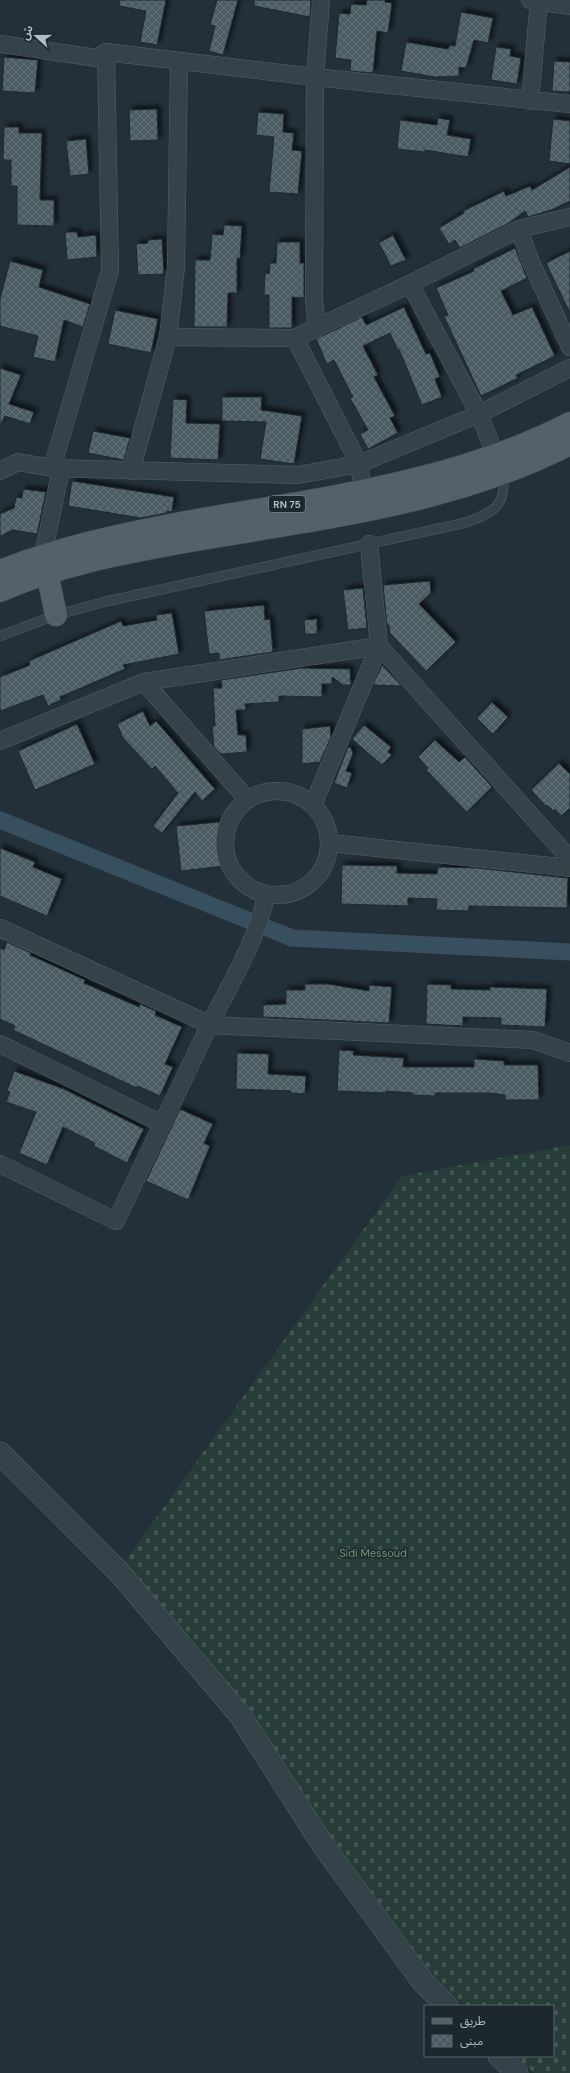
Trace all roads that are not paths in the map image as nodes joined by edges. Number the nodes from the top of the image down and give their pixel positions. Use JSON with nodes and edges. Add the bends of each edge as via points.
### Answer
{"nodes":[{"id":1,"x":321,"y":0,"type":"edge"},
{"id":2,"x":534,"y":1,"type":"edge"},
{"id":3,"x":570,"y":6,"type":"edge"},
{"id":4,"x":0,"y":44,"type":"edge"},
{"id":5,"x":106,"y":52,"type":"junction"},
{"id":6,"x":179,"y":61,"type":"junction"},
{"id":7,"x":315,"y":77,"type":"junction"},
{"id":8,"x":530,"y":101,"type":"junction"},
{"id":9,"x":570,"y":104,"type":"edge"},
{"id":10,"x":570,"y":217,"type":"edge"},
{"id":11,"x":519,"y":229,"type":"junction"},
{"id":12,"x":410,"y":284,"type":"junction"},
{"id":13,"x":317,"y":329,"type":"junction"},
{"id":14,"x":168,"y":337,"type":"junction"},
{"id":15,"x":294,"y":338,"type":"junction"},
{"id":16,"x":570,"y":347,"type":"edge"},
{"id":17,"x":570,"y":368,"type":"edge"},
{"id":18,"x":479,"y":414,"type":"junction"},
{"id":19,"x":570,"y":423,"type":"edge"},
{"id":20,"x":570,"y":444,"type":"edge"},
{"id":21,"x":359,"y":464,"type":"junction"},
{"id":22,"x":500,"y":465,"type":"junction"},
{"id":23,"x":57,"y":468,"type":"junction"},
{"id":24,"x":0,"y":471,"type":"edge"},
{"id":25,"x":131,"y":471,"type":"junction"},
{"id":26,"x":363,"y":490,"type":"junction"},
{"id":27,"x":369,"y":544,"type":"junction"},
{"id":28,"x":45,"y":564,"type":"junction"},
{"id":29,"x":0,"y":572,"type":"edge"},
{"id":30,"x":0,"y":591,"type":"edge"},
{"id":31,"x":56,"y":615,"type":"junction"},
{"id":32,"x":0,"y":636,"type":"edge"},
{"id":33,"x":379,"y":646,"type":"junction"},
{"id":34,"x":144,"y":682,"type":"junction"},
{"id":35,"x":0,"y":741,"type":"edge"},
{"id":36,"x":248,"y":800,"type":"junction"},
{"id":37,"x":312,"y":805,"type":"junction"},
{"id":38,"x":330,"y":843,"type":"junction"},
{"id":39,"x":570,"y":859,"type":"edge"},
{"id":40,"x":570,"y":868,"type":"edge"},
{"id":41,"x":266,"y":896,"type":"junction"},
{"id":42,"x":0,"y":928,"type":"edge"},
{"id":43,"x":210,"y":1025,"type":"junction"},
{"id":44,"x":0,"y":1044,"type":"edge"},
{"id":45,"x":570,"y":1053,"type":"edge"},
{"id":46,"x":162,"y":1124,"type":"junction"},
{"id":47,"x":0,"y":1164,"type":"edge"},
{"id":48,"x":0,"y":1453,"type":"edge"},
{"id":49,"x":446,"y":2005,"type":"edge"},
{"id":50,"x":500,"y":2057,"type":"edge"},
{"id":51,"x":517,"y":2073,"type":"edge"}],
"edges":[{"from":1,"to":7,"type":"street"},
{"from":2,"to":3,"type":"street"},
{"from":2,"to":8,"type":"street"},
{"from":4,"to":5,"type":"street","via":[[97,58]]},
{"from":5,"to":6,"type":"street"},
{"from":5,"to":23,"type":"street","via":[[110,270]]},
{"from":6,"to":7,"type":"street"},
{"from":6,"to":14,"type":"street","via":[[176,267]]},
{"from":7,"to":8,"type":"street"},
{"from":7,"to":13,"type":"street","via":[[314,299]]},
{"from":8,"to":9,"type":"street"},
{"from":10,"to":11,"type":"street"},
{"from":11,"to":12,"type":"street"},
{"from":11,"to":16,"type":"street","via":[[530,260]]},
{"from":12,"to":13,"type":"street"},
{"from":12,"to":18,"type":"street"},
{"from":13,"to":15,"type":"street"},
{"from":14,"to":15,"type":"street"},
{"from":14,"to":25,"type":"street"},
{"from":15,"to":21,"type":"street"},
{"from":17,"to":18,"type":"street"},
{"from":18,"to":21,"type":"street"},
{"from":18,"to":22,"type":"street"},
{"from":19,"to":22,"type":"main road","number":"RN 75"},
{"from":20,"to":22,"type":"main road","number":"RN 75"},
{"from":21,"to":25,"type":"street","via":[[298,475]]},
{"from":21,"to":26,"type":"street"},
{"from":22,"to":26,"type":"main road","number":"RN 75","via":[[441,472]]},
{"from":22,"to":27,"type":"lane","via":[[505,488],[497,507],[460,524]]},
{"from":22,"to":28,"type":"main road","number":"RN 75","via":[[447,491],[367,510]]},
{"from":23,"to":24,"type":"street","via":[[18,462]]},
{"from":23,"to":25,"type":"street"},
{"from":23,"to":28,"type":"street"},
{"from":26,"to":28,"type":"main road","number":"RN 75","via":[[110,537]]},
{"from":27,"to":31,"type":"lane","via":[[104,602]]},
{"from":27,"to":33,"type":"street"},
{"from":28,"to":29,"type":"main road","number":"RN 75"},
{"from":28,"to":30,"type":"main road","number":"RN 75"},
{"from":28,"to":31,"type":"main road"},
{"from":31,"to":32,"type":"lane"},
{"from":33,"to":34,"type":"street"},
{"from":33,"to":37,"type":"street"},
{"from":33,"to":39,"type":"street"},
{"from":34,"to":35,"type":"street"},
{"from":34,"to":36,"type":"street"},
{"from":36,"to":37,"type":"street","via":[[272,791],[289,792]]},
{"from":36,"to":41,"type":"street","via":[[230,820],[225,837],[226,855],[233,871],[244,884]]},
{"from":37,"to":38,"type":"street","via":[[327,826]]},
{"from":38,"to":40,"type":"street"},
{"from":38,"to":41,"type":"street","via":[[319,874],[308,886],[292,894]]},
{"from":41,"to":43,"type":"street","via":[[262,916],[250,947]]},
{"from":42,"to":43,"type":"street"},
{"from":43,"to":45,"type":"street","via":[[532,1040]]},
{"from":43,"to":46,"type":"street"},
{"from":44,"to":46,"type":"street"},
{"from":46,"to":47,"type":"street","via":[[116,1221]]},
{"from":48,"to":49,"type":"street","via":[[118,1572],[240,1715],[325,1848],[423,1982]]},
{"from":50,"to":51,"type":"street"}]}
